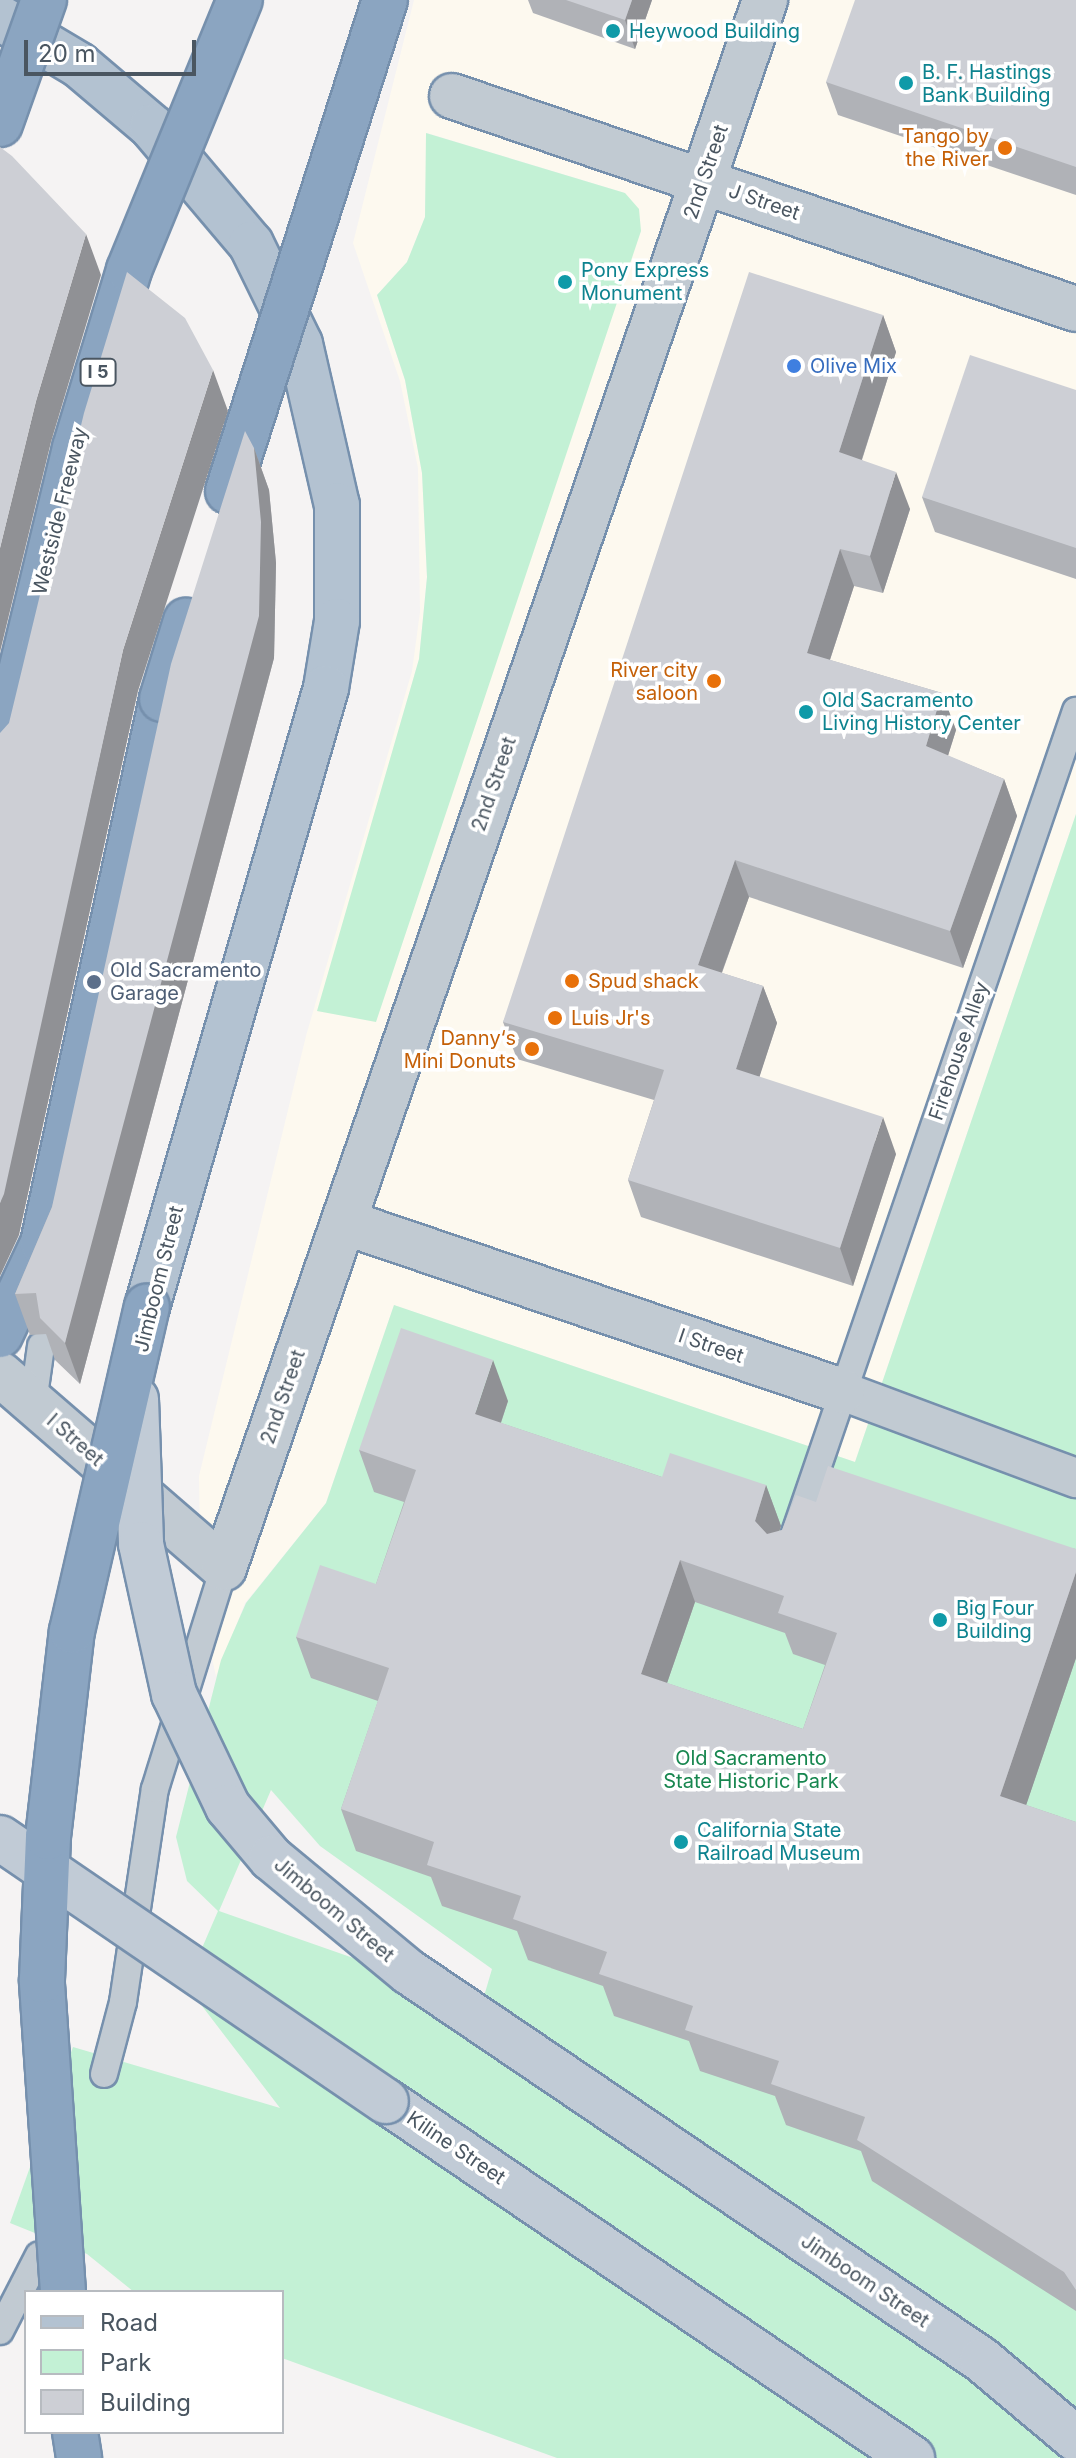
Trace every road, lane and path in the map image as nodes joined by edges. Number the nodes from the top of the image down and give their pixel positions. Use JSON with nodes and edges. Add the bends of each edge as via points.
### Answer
{"nodes":[{"id":1,"x":44,"y":0,"type":"edge"},
{"id":2,"x":240,"y":0,"type":"edge"},
{"id":3,"x":385,"y":0,"type":"edge"},
{"id":4,"x":765,"y":0,"type":"edge"},
{"id":5,"x":0,"y":18,"type":"edge"},
{"id":6,"x":452,"y":96,"type":"dead end"},
{"id":7,"x":0,"y":124,"type":"edge"},
{"id":8,"x":702,"y":181,"type":"junction"},
{"id":9,"x":1076,"y":309,"type":"edge"},
{"id":10,"x":215,"y":532,"type":"edge"},
{"id":11,"x":200,"y":577,"type":"edge"},
{"id":12,"x":1076,"y":711,"type":"edge"},
{"id":13,"x":0,"y":758,"type":"edge"},
{"id":14,"x":344,"y":1222,"type":"junction"},
{"id":15,"x":147,"y":1307,"type":"junction"},
{"id":16,"x":20,"y":1335,"type":"edge"},
{"id":17,"x":14,"y":1387,"type":"edge"},
{"id":18,"x":842,"y":1391,"type":"junction"},
{"id":19,"x":1076,"y":1478,"type":"edge"},
{"id":20,"x":786,"y":1560,"type":"edge"},
{"id":21,"x":224,"y":1568,"type":"junction"},
{"id":22,"x":0,"y":1838,"type":"edge"},
{"id":23,"x":104,"y":2074,"type":"dead end"},
{"id":24,"x":39,"y":2255,"type":"dead end"},
{"id":25,"x":63,"y":2290,"type":"edge"},
{"id":26,"x":0,"y":2331,"type":"edge"},
{"id":27,"x":75,"y":2434,"type":"edge"},
{"id":28,"x":1076,"y":2439,"type":"edge"},
{"id":29,"x":79,"y":2458,"type":"edge"},
{"id":30,"x":912,"y":2458,"type":"edge"}],
"edges":[{"from":1,"to":7,"type":"highway","bridge":true},
{"from":2,"to":13,"type":"highway","name":"Westside Freeway","number":"I 5","bridge":true,"via":[[129,270],[75,448]]},
{"from":3,"to":10,"type":"highway","bridge":true},
{"from":4,"to":8,"type":"street","name":"2nd Street"},
{"from":5,"to":15,"type":"main road","name":"Jimboom Street","via":[[79,65],[213,192],[251,244],[300,344],[337,505],[337,608],[326,688]]},
{"from":6,"to":8,"type":"street","name":"J Street"},
{"from":8,"to":9,"type":"street","name":"J Street"},
{"from":8,"to":14,"type":"street","name":"2nd Street"},
{"from":11,"to":16,"type":"highway","bridge":true,"via":[[162,699]]},
{"from":12,"to":18,"type":"lane","name":"Firehouse Alley"},
{"from":14,"to":18,"type":"street","name":"I Street"},
{"from":14,"to":21,"type":"street","name":"2nd Street"},
{"from":15,"to":25,"type":"highway","bridge":true,"via":[[72,1631],[48,1837],[42,1980]]},
{"from":15,"to":28,"type":"main road","name":"Jimboom Street","bridge":true,"via":[[134,1421],[141,1544],[174,1694],[228,1807],[282,1868],[409,1972],[982,2360]]},
{"from":16,"to":17,"type":"lane"},
{"from":17,"to":21,"type":"street","name":"I Street"},
{"from":18,"to":19,"type":"street","name":"I Street"},
{"from":18,"to":20,"type":"lane","name":"Firehouse Alley"},
{"from":21,"to":23,"type":"lane","via":[[155,1789],[123,2002]]},
{"from":22,"to":30,"type":"main road","name":"Kiline Street","bridge":true},
{"from":24,"to":26,"type":"lane"},
{"from":27,"to":29,"type":"highway"}]}
